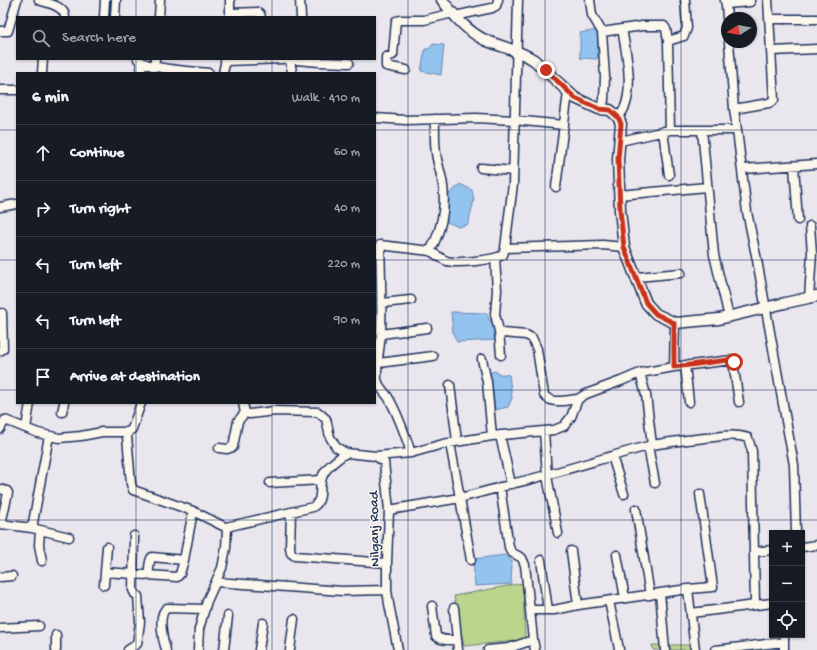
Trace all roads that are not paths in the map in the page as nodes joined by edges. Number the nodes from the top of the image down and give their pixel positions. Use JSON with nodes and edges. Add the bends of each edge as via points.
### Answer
{"nodes":[{"id":1,"x":17,"y":0,"type":"edge"},
{"id":2,"x":38,"y":0,"type":"edge"},
{"id":3,"x":105,"y":0,"type":"edge"},
{"id":4,"x":116,"y":0,"type":"edge"},
{"id":5,"x":160,"y":0,"type":"edge"},
{"id":6,"x":230,"y":0,"type":"edge"},
{"id":7,"x":300,"y":0,"type":"edge"},
{"id":8,"x":442,"y":0,"type":"edge"},
{"id":9,"x":498,"y":0,"type":"edge"},
{"id":10,"x":518,"y":0,"type":"edge"},
{"id":11,"x":590,"y":0,"type":"edge"},
{"id":12,"x":685,"y":0,"type":"edge"},
{"id":13,"x":750,"y":0,"type":"edge"},
{"id":14,"x":768,"y":0,"type":"edge"},
{"id":15,"x":50,"y":2,"type":"edge"},
{"id":16,"x":725,"y":2,"type":"edge"},
{"id":17,"x":726,"y":12,"type":"edge"},
{"id":18,"x":454,"y":14,"type":"junction"},
{"id":19,"x":230,"y":15,"type":"edge"},
{"id":20,"x":65,"y":16,"type":"edge"},
{"id":21,"x":104,"y":16,"type":"edge"},
{"id":22,"x":115,"y":16,"type":"edge"},
{"id":23,"x":159,"y":16,"type":"edge"},
{"id":24,"x":261,"y":16,"type":"edge"},
{"id":25,"x":300,"y":16,"type":"edge"},
{"id":26,"x":769,"y":19,"type":"junction"},
{"id":27,"x":817,"y":19,"type":"edge"},
{"id":28,"x":622,"y":29,"type":"junction"},
{"id":29,"x":0,"y":31,"type":"edge"},
{"id":30,"x":602,"y":32,"type":"junction"},
{"id":31,"x":668,"y":41,"type":"junction"},
{"id":32,"x":729,"y":48,"type":"edge"},
{"id":33,"x":817,"y":49,"type":"edge"},
{"id":34,"x":516,"y":50,"type":"junction"},
{"id":35,"x":772,"y":51,"type":"junction"},
{"id":36,"x":43,"y":60,"type":"edge"},
{"id":37,"x":225,"y":60,"type":"edge"},
{"id":38,"x":290,"y":60,"type":"edge"},
{"id":39,"x":300,"y":60,"type":"edge"},
{"id":40,"x":140,"y":61,"type":"edge"},
{"id":41,"x":154,"y":63,"type":"edge"},
{"id":42,"x":349,"y":63,"type":"dead end"},
{"id":43,"x":406,"y":70,"type":"dead end"},
{"id":44,"x":42,"y":72,"type":"edge"},
{"id":45,"x":141,"y":72,"type":"edge"},
{"id":46,"x":204,"y":72,"type":"edge"},
{"id":47,"x":223,"y":72,"type":"edge"},
{"id":48,"x":292,"y":72,"type":"edge"},
{"id":49,"x":0,"y":90,"type":"edge"},
{"id":50,"x":16,"y":90,"type":"edge"},
{"id":51,"x":568,"y":92,"type":"junction"},
{"id":52,"x":602,"y":109,"type":"junction"},
{"id":53,"x":734,"y":109,"type":"junction"},
{"id":54,"x":618,"y":117,"type":"junction"},
{"id":55,"x":376,"y":118,"type":"edge"},
{"id":56,"x":435,"y":119,"type":"junction"},
{"id":57,"x":514,"y":120,"type":"junction"},
{"id":58,"x":564,"y":125,"type":"junction"},
{"id":59,"x":702,"y":130,"type":"junction"},
{"id":60,"x":738,"y":130,"type":"junction"},
{"id":61,"x":666,"y":131,"type":"junction"},
{"id":62,"x":620,"y":141,"type":"junction"},
{"id":63,"x":817,"y":164,"type":"edge"},
{"id":64,"x":794,"y":166,"type":"junction"},
{"id":65,"x":481,"y":168,"type":"dead end"},
{"id":66,"x":743,"y":169,"type":"junction"},
{"id":67,"x":513,"y":171,"type":"junction"},
{"id":68,"x":669,"y":175,"type":"dead end"},
{"id":69,"x":556,"y":187,"type":"dead end"},
{"id":70,"x":707,"y":187,"type":"junction"},
{"id":71,"x":620,"y":195,"type":"junction"},
{"id":72,"x":16,"y":204,"type":"edge"},
{"id":73,"x":0,"y":207,"type":"edge"},
{"id":74,"x":798,"y":220,"type":"dead end"},
{"id":75,"x":810,"y":226,"type":"dead end"},
{"id":76,"x":378,"y":244,"type":"edge"},
{"id":77,"x":624,"y":247,"type":"junction"},
{"id":78,"x":505,"y":248,"type":"junction"},
{"id":79,"x":430,"y":251,"type":"junction"},
{"id":80,"x":495,"y":258,"type":"junction"},
{"id":81,"x":681,"y":273,"type":"dead end"},
{"id":82,"x":637,"y":277,"type":"junction"},
{"id":83,"x":813,"y":297,"type":"edge"},
{"id":84,"x":411,"y":300,"type":"dead end"},
{"id":85,"x":382,"y":303,"type":"junction"},
{"id":86,"x":766,"y":308,"type":"junction"},
{"id":87,"x":2,"y":313,"type":"dead end"},
{"id":88,"x":729,"y":317,"type":"junction"},
{"id":89,"x":378,"y":321,"type":"edge"},
{"id":90,"x":674,"y":323,"type":"junction"},
{"id":91,"x":426,"y":328,"type":"dead end"},
{"id":92,"x":499,"y":331,"type":"junction"},
{"id":93,"x":381,"y":334,"type":"junction"},
{"id":94,"x":0,"y":351,"type":"edge"},
{"id":95,"x":501,"y":355,"type":"dead end"},
{"id":96,"x":433,"y":356,"type":"dead end"},
{"id":97,"x":482,"y":359,"type":"dead end"},
{"id":98,"x":379,"y":363,"type":"junction"},
{"id":99,"x":685,"y":365,"type":"junction"},
{"id":100,"x":674,"y":367,"type":"junction"},
{"id":101,"x":376,"y":372,"type":"edge"},
{"id":102,"x":640,"y":373,"type":"junction"},
{"id":103,"x":450,"y":385,"type":"dead end"},
{"id":104,"x":578,"y":399,"type":"junction"},
{"id":105,"x":688,"y":402,"type":"dead end"},
{"id":106,"x":739,"y":402,"type":"dead end"},
{"id":107,"x":30,"y":404,"type":"edge"},
{"id":108,"x":64,"y":404,"type":"edge"},
{"id":109,"x":141,"y":404,"type":"edge"},
{"id":110,"x":243,"y":404,"type":"edge"},
{"id":111,"x":62,"y":412,"type":"dead end"},
{"id":112,"x":245,"y":413,"type":"junction"},
{"id":113,"x":3,"y":419,"type":"edge"},
{"id":114,"x":26,"y":428,"type":"junction"},
{"id":115,"x":0,"y":429,"type":"edge"},
{"id":116,"x":544,"y":431,"type":"junction"},
{"id":117,"x":128,"y":432,"type":"junction"},
{"id":118,"x":496,"y":435,"type":"junction"},
{"id":119,"x":50,"y":436,"type":"junction"},
{"id":120,"x":453,"y":442,"type":"junction"},
{"id":121,"x":650,"y":445,"type":"junction"},
{"id":122,"x":219,"y":448,"type":"dead end"},
{"id":123,"x":346,"y":453,"type":"junction"},
{"id":124,"x":411,"y":453,"type":"junction"},
{"id":125,"x":376,"y":456,"type":"junction"},
{"id":126,"x":612,"y":456,"type":"junction"},
{"id":127,"x":547,"y":476,"type":"junction"},
{"id":128,"x":321,"y":480,"type":"junction"},
{"id":129,"x":270,"y":483,"type":"dead end"},
{"id":130,"x":655,"y":483,"type":"dead end"},
{"id":131,"x":511,"y":484,"type":"junction"},
{"id":132,"x":500,"y":487,"type":"junction"},
{"id":133,"x":0,"y":489,"type":"edge"},
{"id":134,"x":624,"y":494,"type":"dead end"},
{"id":135,"x":700,"y":494,"type":"dead end"},
{"id":136,"x":460,"y":498,"type":"junction"},
{"id":137,"x":636,"y":509,"type":"dead end"},
{"id":138,"x":193,"y":510,"type":"junction"},
{"id":139,"x":389,"y":510,"type":"junction"},
{"id":140,"x":291,"y":513,"type":"junction"},
{"id":141,"x":1,"y":524,"type":"edge"},
{"id":142,"x":226,"y":527,"type":"junction"},
{"id":143,"x":36,"y":529,"type":"junction"},
{"id":144,"x":796,"y":530,"type":"edge"},
{"id":145,"x":558,"y":533,"type":"dead end"},
{"id":146,"x":134,"y":536,"type":"dead end"},
{"id":147,"x":69,"y":537,"type":"dead end"},
{"id":148,"x":817,"y":545,"type":"edge"},
{"id":149,"x":107,"y":547,"type":"dead end"},
{"id":150,"x":805,"y":547,"type":"edge"},
{"id":151,"x":769,"y":550,"type":"edge"},
{"id":152,"x":571,"y":551,"type":"dead end"},
{"id":153,"x":755,"y":552,"type":"junction"},
{"id":154,"x":617,"y":555,"type":"dead end"},
{"id":155,"x":184,"y":560,"type":"junction"},
{"id":156,"x":471,"y":560,"type":"dead end"},
{"id":157,"x":541,"y":560,"type":"dead end"},
{"id":158,"x":42,"y":561,"type":"dead end"},
{"id":159,"x":387,"y":562,"type":"junction"},
{"id":160,"x":105,"y":572,"type":"junction"},
{"id":161,"x":134,"y":574,"type":"junction"},
{"id":162,"x":148,"y":575,"type":"junction"},
{"id":163,"x":12,"y":576,"type":"dead end"},
{"id":164,"x":0,"y":577,"type":"edge"},
{"id":165,"x":216,"y":582,"type":"junction"},
{"id":166,"x":104,"y":585,"type":"dead end"},
{"id":167,"x":688,"y":589,"type":"junction"},
{"id":168,"x":387,"y":590,"type":"junction"},
{"id":169,"x":660,"y":593,"type":"junction"},
{"id":170,"x":650,"y":595,"type":"junction"},
{"id":171,"x":626,"y":598,"type":"junction"},
{"id":172,"x":609,"y":601,"type":"junction"},
{"id":173,"x":769,"y":603,"type":"edge"},
{"id":174,"x":578,"y":605,"type":"junction"},
{"id":175,"x":755,"y":605,"type":"junction"},
{"id":176,"x":432,"y":606,"type":"dead end"},
{"id":177,"x":205,"y":608,"type":"junction"},
{"id":178,"x":454,"y":608,"type":"dead end"},
{"id":179,"x":530,"y":610,"type":"junction"},
{"id":180,"x":548,"y":610,"type":"junction"},
{"id":181,"x":691,"y":613,"type":"junction"},
{"id":182,"x":228,"y":616,"type":"dead end"},
{"id":183,"x":294,"y":619,"type":"dead end"},
{"id":184,"x":263,"y":623,"type":"dead end"},
{"id":185,"x":38,"y":626,"type":"dead end"},
{"id":186,"x":0,"y":628,"type":"edge"},
{"id":187,"x":56,"y":635,"type":"dead end"},
{"id":188,"x":457,"y":640,"type":"junction"},
{"id":189,"x":533,"y":640,"type":"junction"},
{"id":190,"x":784,"y":642,"type":"edge"},
{"id":191,"x":509,"y":649,"type":"edge"},
{"id":192,"x":724,"y":649,"type":"edge"},
{"id":193,"x":56,"y":650,"type":"edge"},
{"id":194,"x":128,"y":650,"type":"edge"},
{"id":195,"x":166,"y":650,"type":"edge"},
{"id":196,"x":198,"y":650,"type":"edge"},
{"id":197,"x":224,"y":650,"type":"edge"},
{"id":198,"x":259,"y":650,"type":"edge"},
{"id":199,"x":290,"y":650,"type":"edge"},
{"id":200,"x":398,"y":650,"type":"edge"},
{"id":201,"x":458,"y":650,"type":"edge"},
{"id":202,"x":488,"y":650,"type":"edge"},
{"id":203,"x":535,"y":650,"type":"edge"},
{"id":204,"x":618,"y":650,"type":"edge"},
{"id":205,"x":665,"y":650,"type":"edge"},
{"id":206,"x":694,"y":650,"type":"edge"},
{"id":207,"x":715,"y":650,"type":"edge"}],
"edges":[{"from":1,"to":29,"type":"street","via":[[8,31]]},
{"from":2,"to":15,"type":"street"},
{"from":3,"to":21,"type":"street"},
{"from":4,"to":22,"type":"street"},
{"from":5,"to":23,"type":"street"},
{"from":6,"to":19,"type":"street"},
{"from":7,"to":25,"type":"street"},
{"from":8,"to":18,"type":"street"},
{"from":9,"to":18,"type":"street","via":[[492,8]]},
{"from":10,"to":34,"type":"street"},
{"from":11,"to":30,"type":"street","via":[[592,15]]},
{"from":12,"to":31,"type":"street","via":[[685,34],[681,38]]},
{"from":13,"to":16,"type":"street"},
{"from":14,"to":26,"type":"street"},
{"from":15,"to":20,"type":"street","via":[[63,10]]},
{"from":16,"to":17,"type":"street"},
{"from":18,"to":34,"type":"street","via":[[472,33],[494,44]]},
{"from":18,"to":43,"type":"street","via":[[396,21],[393,55],[386,57],[386,64],[387,67]]},
{"from":19,"to":24,"type":"street","via":[[258,12]]},
{"from":26,"to":27,"type":"street"},
{"from":26,"to":35,"type":"street"},
{"from":28,"to":30,"type":"street"},
{"from":28,"to":31,"type":"street","via":[[664,26]]},
{"from":28,"to":54,"type":"street","via":[[628,60],[628,88],[625,108]]},
{"from":30,"to":52,"type":"street","via":[[605,78]]},
{"from":31,"to":61,"type":"street"},
{"from":32,"to":53,"type":"street"},
{"from":33,"to":35,"type":"street"},
{"from":34,"to":51,"type":"street","via":[[534,60]]},
{"from":34,"to":57,"type":"street"},
{"from":35,"to":53,"type":"street","via":[[774,100]]},
{"from":36,"to":44,"type":"street"},
{"from":37,"to":47,"type":"street"},
{"from":38,"to":48,"type":"street"},
{"from":39,"to":42,"type":"street"},
{"from":40,"to":41,"type":"street"},
{"from":40,"to":45,"type":"street"},
{"from":41,"to":46,"type":"street"},
{"from":49,"to":50,"type":"street"},
{"from":51,"to":52,"type":"street","via":[[575,98]]},
{"from":51,"to":58,"type":"street"},
{"from":52,"to":54,"type":"street","via":[[610,110]]},
{"from":53,"to":60,"type":"street"},
{"from":54,"to":62,"type":"street","via":[[621,124]]},
{"from":55,"to":56,"type":"street"},
{"from":56,"to":57,"type":"street"},
{"from":56,"to":79,"type":"street","via":[[435,148],[443,186],[443,201],[441,225]]},
{"from":57,"to":58,"type":"street"},
{"from":57,"to":67,"type":"street"},
{"from":58,"to":69,"type":"street"},
{"from":59,"to":60,"type":"street"},
{"from":59,"to":61,"type":"street"},
{"from":59,"to":70,"type":"street"},
{"from":60,"to":66,"type":"street"},
{"from":61,"to":62,"type":"street"},
{"from":61,"to":68,"type":"street"},
{"from":62,"to":71,"type":"street"},
{"from":63,"to":64,"type":"street"},
{"from":64,"to":66,"type":"street"},
{"from":64,"to":74,"type":"street"},
{"from":65,"to":67,"type":"street"},
{"from":66,"to":86,"type":"street","via":[[747,212]]},
{"from":67,"to":78,"type":"street"},
{"from":70,"to":71,"type":"street"},
{"from":70,"to":88,"type":"street","via":[[714,255]]},
{"from":71,"to":77,"type":"street"},
{"from":72,"to":73,"type":"street"},
{"from":75,"to":83,"type":"street"},
{"from":76,"to":79,"type":"street"},
{"from":76,"to":85,"type":"street"},
{"from":77,"to":78,"type":"street","via":[[603,245]]},
{"from":77,"to":82,"type":"street"},
{"from":78,"to":80,"type":"street","via":[[504,255]]},
{"from":79,"to":80,"type":"street","via":[[446,260],[456,262]]},
{"from":80,"to":92,"type":"street","via":[[496,314]]},
{"from":81,"to":82,"type":"street"},
{"from":82,"to":90,"type":"street","via":[[646,303],[656,314]]},
{"from":83,"to":86,"type":"street"},
{"from":84,"to":85,"type":"street"},
{"from":85,"to":89,"type":"street"},
{"from":86,"to":88,"type":"street"},
{"from":86,"to":144,"type":"street","via":[[794,465]]},
{"from":87,"to":94,"type":"street","via":[[3,349]]},
{"from":88,"to":90,"type":"street"},
{"from":89,"to":93,"type":"street"},
{"from":90,"to":100,"type":"street"},
{"from":91,"to":93,"type":"street"},
{"from":92,"to":95,"type":"street"},
{"from":92,"to":104,"type":"street","via":[[532,338],[544,395],[548,399]]},
{"from":93,"to":98,"type":"street"},
{"from":96,"to":98,"type":"street"},
{"from":97,"to":118,"type":"street"},
{"from":98,"to":101,"type":"street"},
{"from":99,"to":100,"type":"street"},
{"from":99,"to":105,"type":"street"},
{"from":99,"to":106,"type":"street","via":[[732,360]]},
{"from":100,"to":102,"type":"street"},
{"from":101,"to":124,"type":"street","via":[[380,387],[392,404]]},
{"from":102,"to":104,"type":"street"},
{"from":102,"to":121,"type":"street","via":[[646,395]]},
{"from":103,"to":120,"type":"street"},
{"from":104,"to":116,"type":"street","via":[[571,417],[564,426]]},
{"from":107,"to":114,"type":"street"},
{"from":108,"to":111,"type":"street"},
{"from":109,"to":117,"type":"street","via":[[132,430]]},
{"from":110,"to":112,"type":"street"},
{"from":112,"to":122,"type":"street","via":[[238,421],[233,446],[227,449]]},
{"from":112,"to":123,"type":"street","via":[[318,412],[326,419],[330,437],[336,448]]},
{"from":113,"to":114,"type":"street"},
{"from":113,"to":115,"type":"street"},
{"from":114,"to":119,"type":"street"},
{"from":116,"to":118,"type":"street"},
{"from":116,"to":127,"type":"street"},
{"from":117,"to":119,"type":"street","via":[[102,432],[59,438]]},
{"from":117,"to":138,"type":"street","via":[[133,490]]},
{"from":118,"to":120,"type":"street"},
{"from":118,"to":131,"type":"street"},
{"from":119,"to":143,"type":"street"},
{"from":120,"to":124,"type":"street"},
{"from":120,"to":136,"type":"street"},
{"from":121,"to":126,"type":"street"},
{"from":121,"to":130,"type":"street"},
{"from":121,"to":153,"type":"street","via":[[731,435],[748,438],[752,451]]},
{"from":123,"to":125,"type":"street"},
{"from":123,"to":128,"type":"street","via":[[326,470]]},
{"from":124,"to":125,"type":"street"},
{"from":125,"to":139,"type":"street","name":"Nilganj Road","via":[[384,462]]},
{"from":126,"to":127,"type":"street"},
{"from":126,"to":134,"type":"street"},
{"from":127,"to":131,"type":"street"},
{"from":127,"to":145,"type":"street"},
{"from":128,"to":129,"type":"street"},
{"from":128,"to":140,"type":"street","via":[[321,497],[318,504]]},
{"from":131,"to":132,"type":"street"},
{"from":132,"to":136,"type":"street"},
{"from":132,"to":179,"type":"street","via":[[508,547],[511,552],[522,558],[525,565]]},
{"from":133,"to":141,"type":"street","via":[[8,493]]},
{"from":135,"to":167,"type":"street","via":[[713,587]]},
{"from":136,"to":139,"type":"street"},
{"from":136,"to":156,"type":"street"},
{"from":137,"to":170,"type":"street"},
{"from":138,"to":142,"type":"street"},
{"from":138,"to":155,"type":"street"},
{"from":139,"to":159,"type":"street","name":"Nilganj Road"},
{"from":140,"to":142,"type":"street"},
{"from":140,"to":159,"type":"street","via":[[290,547],[291,553],[295,556]]},
{"from":141,"to":143,"type":"street"},
{"from":142,"to":165,"type":"street","via":[[226,548]]},
{"from":143,"to":147,"type":"street"},
{"from":143,"to":158,"type":"street"},
{"from":146,"to":161,"type":"street"},
{"from":148,"to":150,"type":"street"},
{"from":149,"to":160,"type":"street"},
{"from":151,"to":153,"type":"street"},
{"from":152,"to":174,"type":"street"},
{"from":153,"to":175,"type":"street"},
{"from":154,"to":171,"type":"street"},
{"from":155,"to":162,"type":"street","via":[[177,577]]},
{"from":155,"to":162,"type":"street","via":[[152,557]]},
{"from":157,"to":180,"type":"street"},
{"from":159,"to":168,"type":"street","name":"Nilganj Road"},
{"from":160,"to":161,"type":"street"},
{"from":160,"to":166,"type":"street"},
{"from":161,"to":162,"type":"street"},
{"from":161,"to":194,"type":"street","via":[[133,590],[138,596],[140,622],[137,644]]},
{"from":163,"to":164,"type":"street"},
{"from":165,"to":168,"type":"street","via":[[342,591]]},
{"from":165,"to":177,"type":"street"},
{"from":167,"to":169,"type":"street"},
{"from":167,"to":181,"type":"street"},
{"from":168,"to":200,"type":"street","name":"Nilganj Road"},
{"from":169,"to":170,"type":"street"},
{"from":169,"to":205,"type":"street"},
{"from":170,"to":171,"type":"street"},
{"from":171,"to":172,"type":"street"},
{"from":172,"to":174,"type":"street"},
{"from":172,"to":204,"type":"street"},
{"from":173,"to":175,"type":"street"},
{"from":174,"to":180,"type":"street"},
{"from":175,"to":181,"type":"street"},
{"from":176,"to":188,"type":"street","via":[[436,636],[444,640]]},
{"from":177,"to":195,"type":"street","via":[[164,610],[162,639]]},
{"from":177,"to":196,"type":"street","via":[[199,629]]},
{"from":178,"to":188,"type":"street"},
{"from":179,"to":180,"type":"street"},
{"from":179,"to":189,"type":"street"},
{"from":181,"to":206,"type":"street"},
{"from":182,"to":197,"type":"street"},
{"from":183,"to":199,"type":"street"},
{"from":184,"to":198,"type":"street"},
{"from":185,"to":186,"type":"street"},
{"from":187,"to":193,"type":"street"},
{"from":188,"to":201,"type":"street"},
{"from":189,"to":191,"type":"street"},
{"from":189,"to":203,"type":"street"},
{"from":190,"to":192,"type":"street"},
{"from":191,"to":202,"type":"street"},
{"from":192,"to":207,"type":"street"}]}
